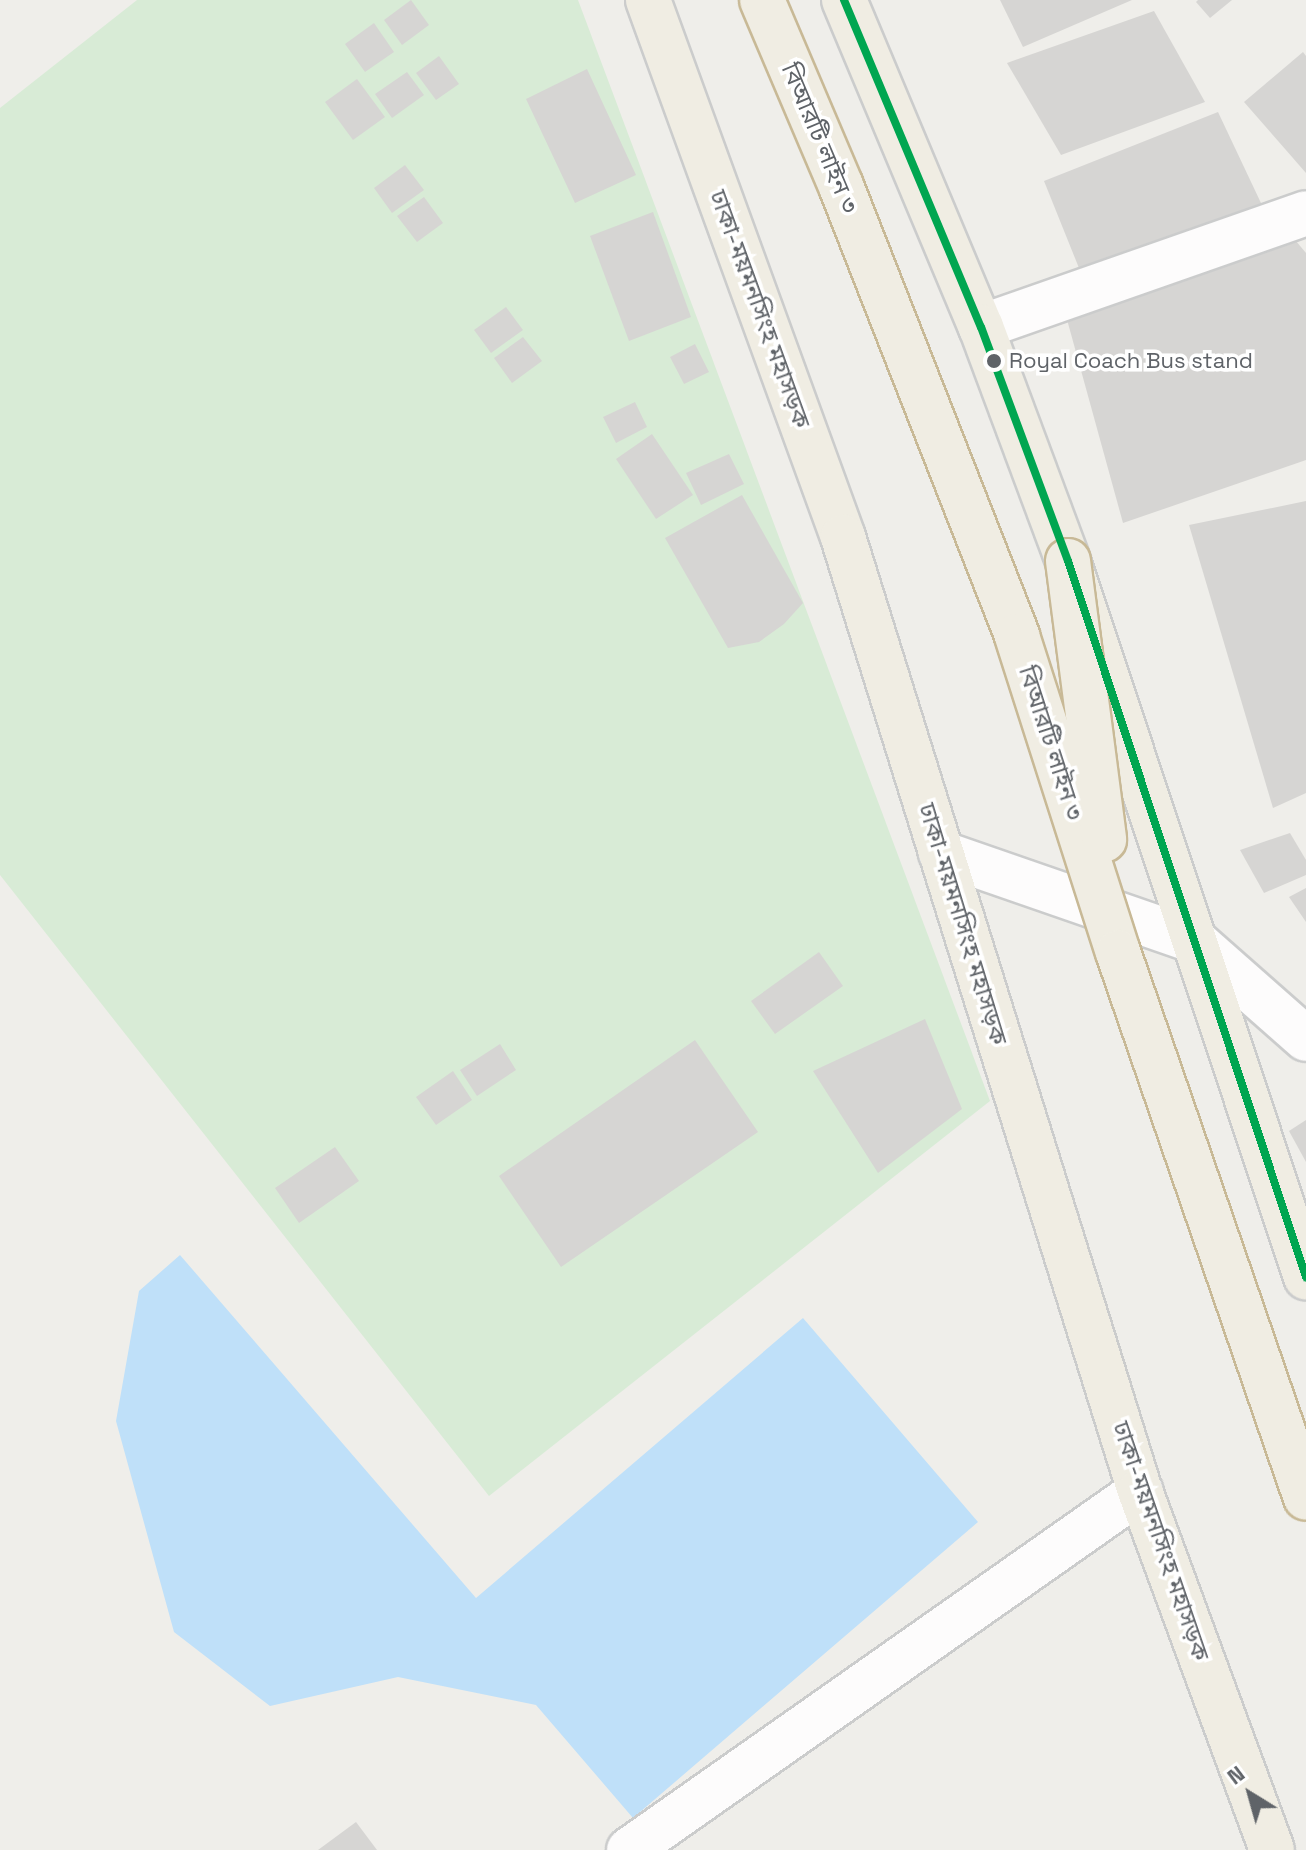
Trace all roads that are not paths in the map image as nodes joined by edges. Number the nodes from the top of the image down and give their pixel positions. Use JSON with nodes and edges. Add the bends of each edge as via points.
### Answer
{"nodes":[{"id":1,"x":648,"y":0,"type":"edge"},
{"id":2,"x":762,"y":0,"type":"edge"},
{"id":3,"x":844,"y":0,"type":"edge"},
{"id":4,"x":1306,"y":213,"type":"edge"},
{"id":5,"x":981,"y":327,"type":"junction"},
{"id":6,"x":1068,"y":561,"type":"junction"},
{"id":7,"x":941,"y":853,"type":"junction"},
{"id":8,"x":1195,"y":941,"type":"junction"},
{"id":9,"x":1118,"y":952,"type":"junction"},
{"id":10,"x":1306,"y":1039,"type":"edge"},
{"id":11,"x":1306,"y":1277,"type":"edge"},
{"id":12,"x":1140,"y":1491,"type":"junction"},
{"id":13,"x":1306,"y":1498,"type":"edge"},
{"id":14,"x":629,"y":1850,"type":"edge"},
{"id":15,"x":1272,"y":1850,"type":"edge"}],
"edges":[{"from":1,"to":7,"type":"highway","name":"ঢাকা-ময়মনসিংহ মহাসড়ক","via":[[843,537]]},
{"from":2,"to":9,"type":"highway","name":"বিআরটি লাইন ৩","bridge":true,"via":[[841,186],[1017,636]]},
{"from":3,"to":5,"type":"highway"},
{"from":4,"to":5,"type":"street"},
{"from":5,"to":6,"type":"highway"},
{"from":6,"to":8,"type":"highway"},
{"from":6,"to":9,"type":"highway","bridge":true},
{"from":7,"to":8,"type":"street"},
{"from":7,"to":12,"type":"highway","name":"ঢাকা-ময়মনসিংহ মহাসড়ক"},
{"from":8,"to":10,"type":"street"},
{"from":8,"to":11,"type":"highway"},
{"from":9,"to":13,"type":"highway","name":"বিআরটি লাইন ৩","bridge":true},
{"from":12,"to":14,"type":"street"},
{"from":12,"to":15,"type":"highway","name":"ঢাকা-ময়মনসিংহ মহাসড়ক"}]}
